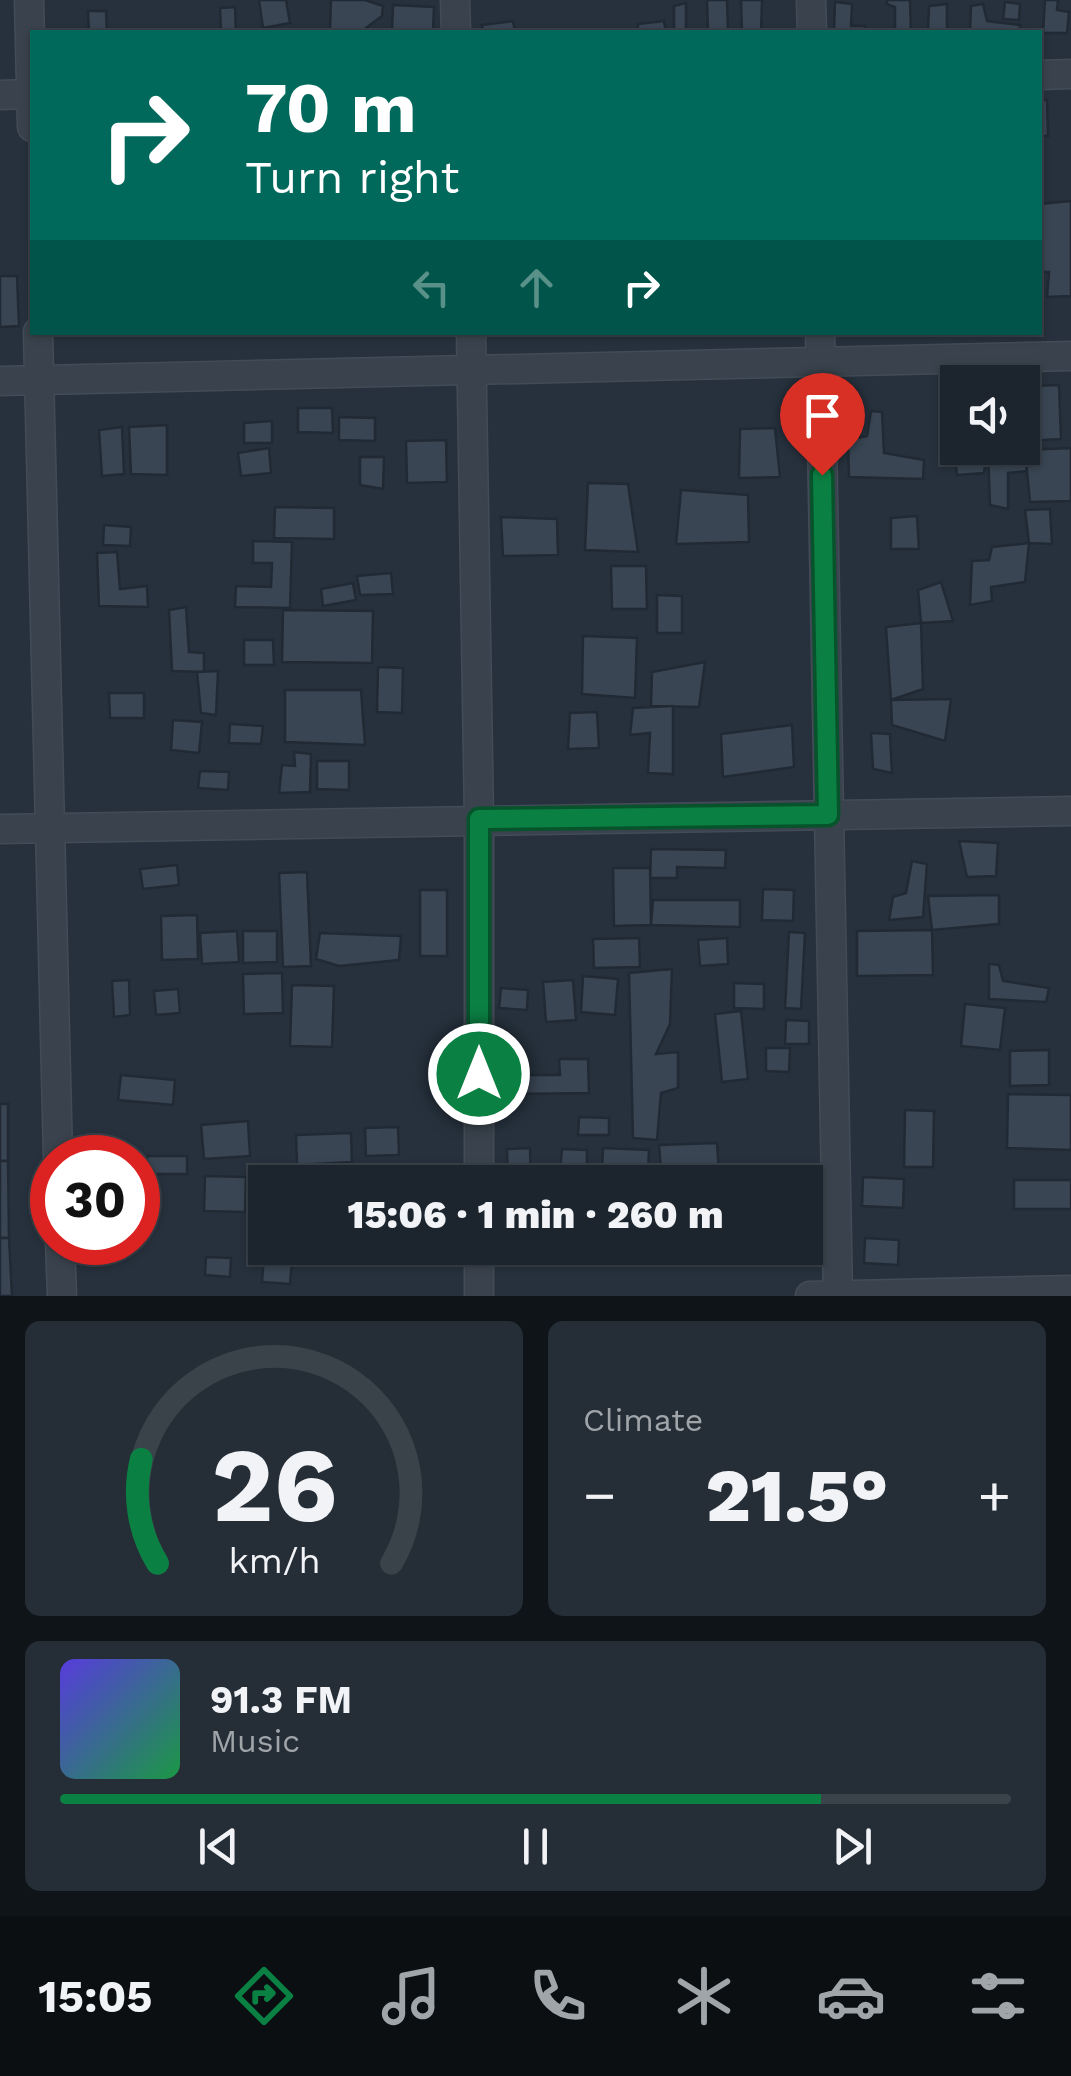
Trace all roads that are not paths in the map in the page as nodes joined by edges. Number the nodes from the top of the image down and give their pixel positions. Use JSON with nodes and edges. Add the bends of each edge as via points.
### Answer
{"nodes":[{"id":1,"x":29,"y":0,"type":"edge"},
{"id":2,"x":455,"y":0,"type":"edge"},
{"id":3,"x":811,"y":0,"type":"edge"},
{"id":4,"x":456,"y":30,"type":"edge"},
{"id":5,"x":812,"y":30,"type":"edge"},
{"id":6,"x":30,"y":31,"type":"edge"},
{"id":7,"x":1071,"y":74,"type":"edge"},
{"id":8,"x":1042,"y":75,"type":"edge"},
{"id":9,"x":0,"y":94,"type":"edge"},
{"id":10,"x":30,"y":94,"type":"edge"},
{"id":11,"x":38,"y":335,"type":"edge"},
{"id":12,"x":471,"y":335,"type":"edge"},
{"id":13,"x":820,"y":335,"type":"edge"},
{"id":14,"x":1071,"y":356,"type":"edge"},
{"id":15,"x":820,"y":362,"type":"junction"},
{"id":16,"x":472,"y":370,"type":"junction"},
{"id":17,"x":0,"y":380,"type":"edge"},
{"id":18,"x":39,"y":380,"type":"junction"},
{"id":19,"x":1071,"y":811,"type":"edge"},
{"id":20,"x":828,"y":815,"type":"junction"},
{"id":21,"x":479,"y":819,"type":"junction"},
{"id":22,"x":50,"y":826,"type":"junction"},
{"id":23,"x":0,"y":829,"type":"edge"},
{"id":24,"x":57,"y":1135,"type":"edge"},
{"id":25,"x":479,"y":1165,"type":"edge"},
{"id":26,"x":61,"y":1265,"type":"edge"},
{"id":27,"x":479,"y":1265,"type":"edge"},
{"id":28,"x":1071,"y":1290,"type":"edge"},
{"id":29,"x":62,"y":1296,"type":"edge"},
{"id":30,"x":479,"y":1296,"type":"edge"},
{"id":31,"x":810,"y":1296,"type":"edge"},
{"id":32,"x":838,"y":1296,"type":"edge"}],
"edges":[{"from":1,"to":6,"type":"street"},
{"from":2,"to":4,"type":"street"},
{"from":3,"to":5,"type":"street"},
{"from":7,"to":8,"type":"street"},
{"from":9,"to":10,"type":"street"},
{"from":11,"to":18,"type":"street"},
{"from":12,"to":16,"type":"street"},
{"from":13,"to":15,"type":"street"},
{"from":14,"to":15,"type":"street"},
{"from":15,"to":16,"type":"street"},
{"from":15,"to":20,"type":"street"},
{"from":16,"to":18,"type":"street"},
{"from":16,"to":21,"type":"street"},
{"from":17,"to":18,"type":"street"},
{"from":18,"to":22,"type":"street"},
{"from":19,"to":20,"type":"street"},
{"from":20,"to":21,"type":"street"},
{"from":20,"to":32,"type":"street"},
{"from":21,"to":22,"type":"street"},
{"from":21,"to":25,"type":"street"},
{"from":22,"to":23,"type":"street"},
{"from":22,"to":24,"type":"street"},
{"from":26,"to":29,"type":"street"},
{"from":27,"to":30,"type":"street"},
{"from":28,"to":32,"type":"street"},
{"from":31,"to":32,"type":"street"}]}
